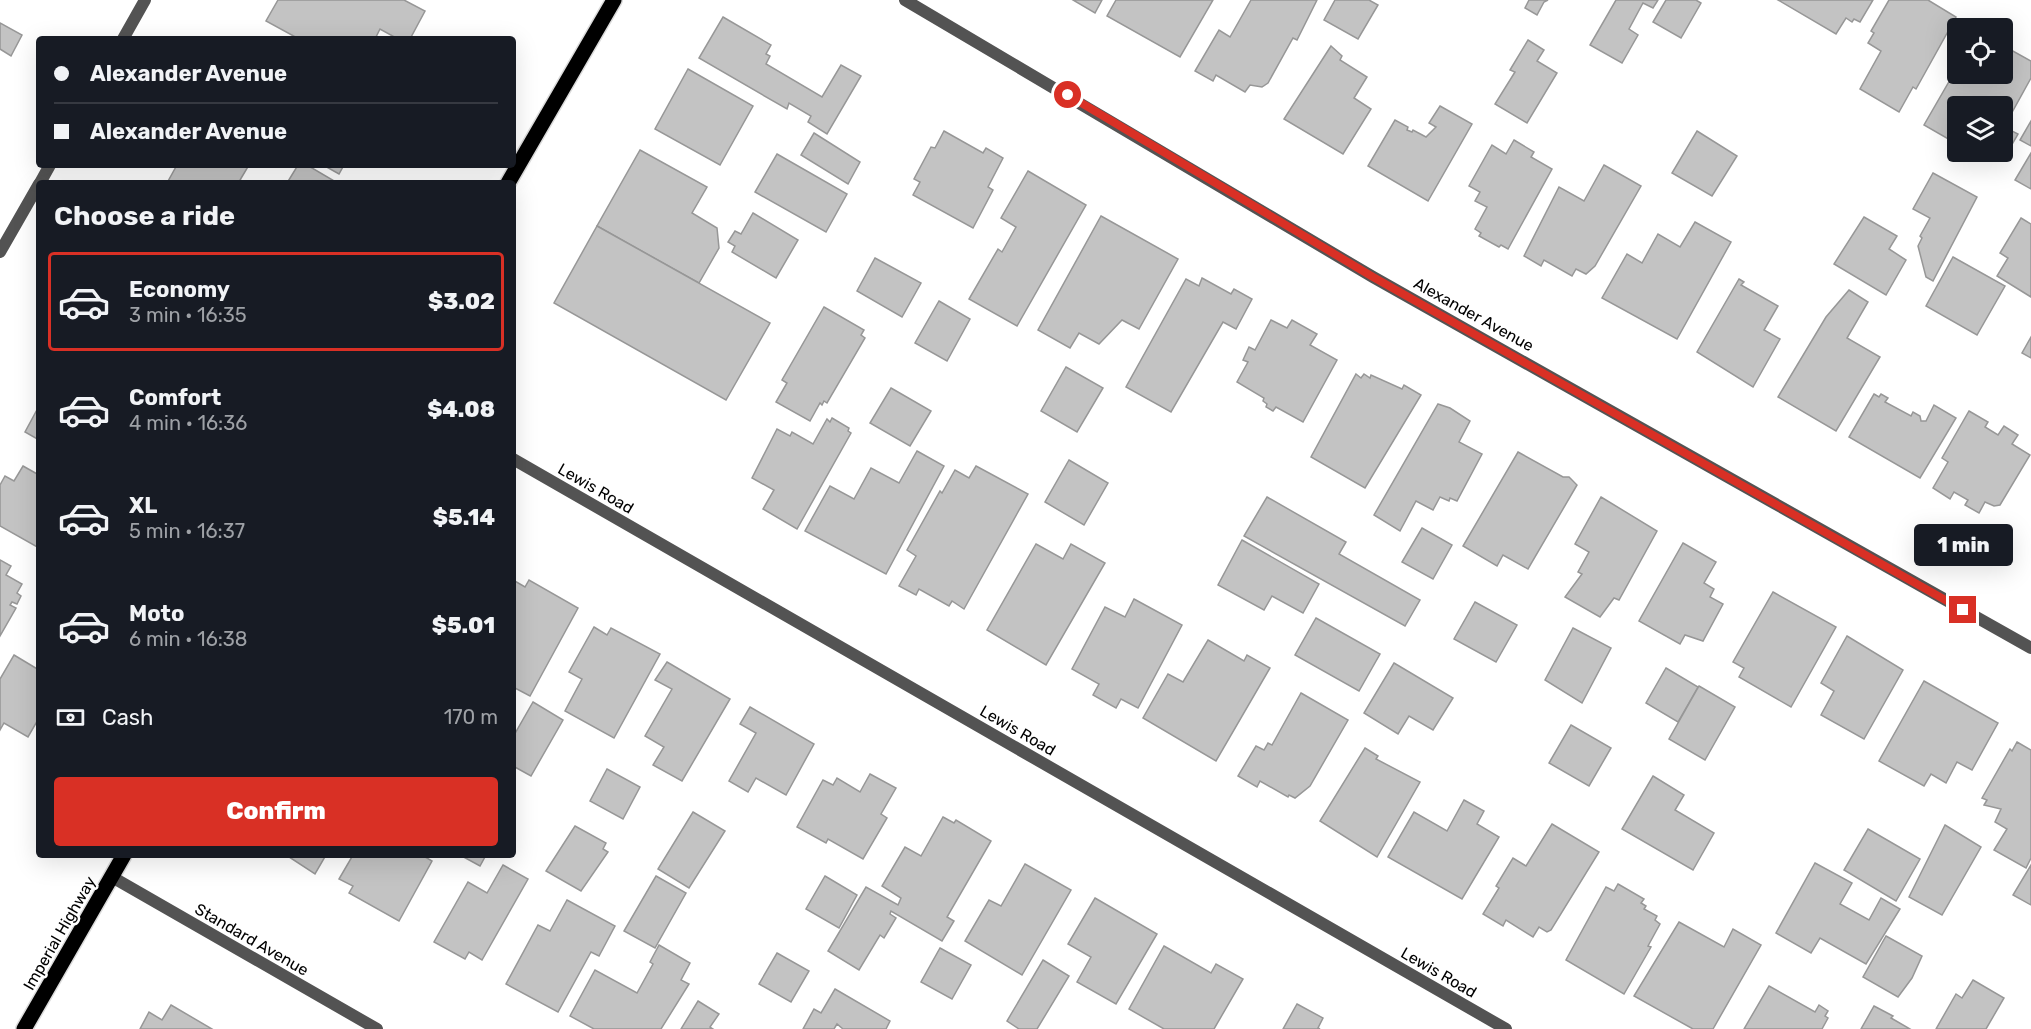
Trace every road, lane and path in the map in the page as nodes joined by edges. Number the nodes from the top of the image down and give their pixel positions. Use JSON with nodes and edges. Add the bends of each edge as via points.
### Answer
{"nodes":[{"id":1,"x":146,"y":0,"type":"edge"},
{"id":2,"x":614,"y":0,"type":"edge"},
{"id":3,"x":905,"y":0,"type":"edge"},
{"id":4,"x":125,"y":36,"type":"edge"},
{"id":5,"x":510,"y":180,"type":"edge"},
{"id":6,"x":36,"y":189,"type":"edge"},
{"id":7,"x":0,"y":252,"type":"edge"},
{"id":8,"x":516,"y":461,"type":"edge"},
{"id":9,"x":2031,"y":648,"type":"edge"},
{"id":10,"x":122,"y":858,"type":"edge"},
{"id":11,"x":112,"y":877,"type":"junction"},
{"id":12,"x":24,"y":1029,"type":"edge"},
{"id":13,"x":376,"y":1029,"type":"edge"},
{"id":14,"x":1506,"y":1029,"type":"edge"}],
"edges":[{"from":1,"to":4,"type":"street"},
{"from":2,"to":5,"type":"main road"},
{"from":3,"to":9,"type":"street","name":"Alexander Avenue","via":[[1373,277]]},
{"from":6,"to":7,"type":"street"},
{"from":8,"to":14,"type":"street","name":"Lewis Road"},
{"from":10,"to":11,"type":"main road","name":"Imperial Highway"},
{"from":11,"to":12,"type":"main road","name":"Imperial Highway"},
{"from":11,"to":13,"type":"street","name":"Standard Avenue"}]}
